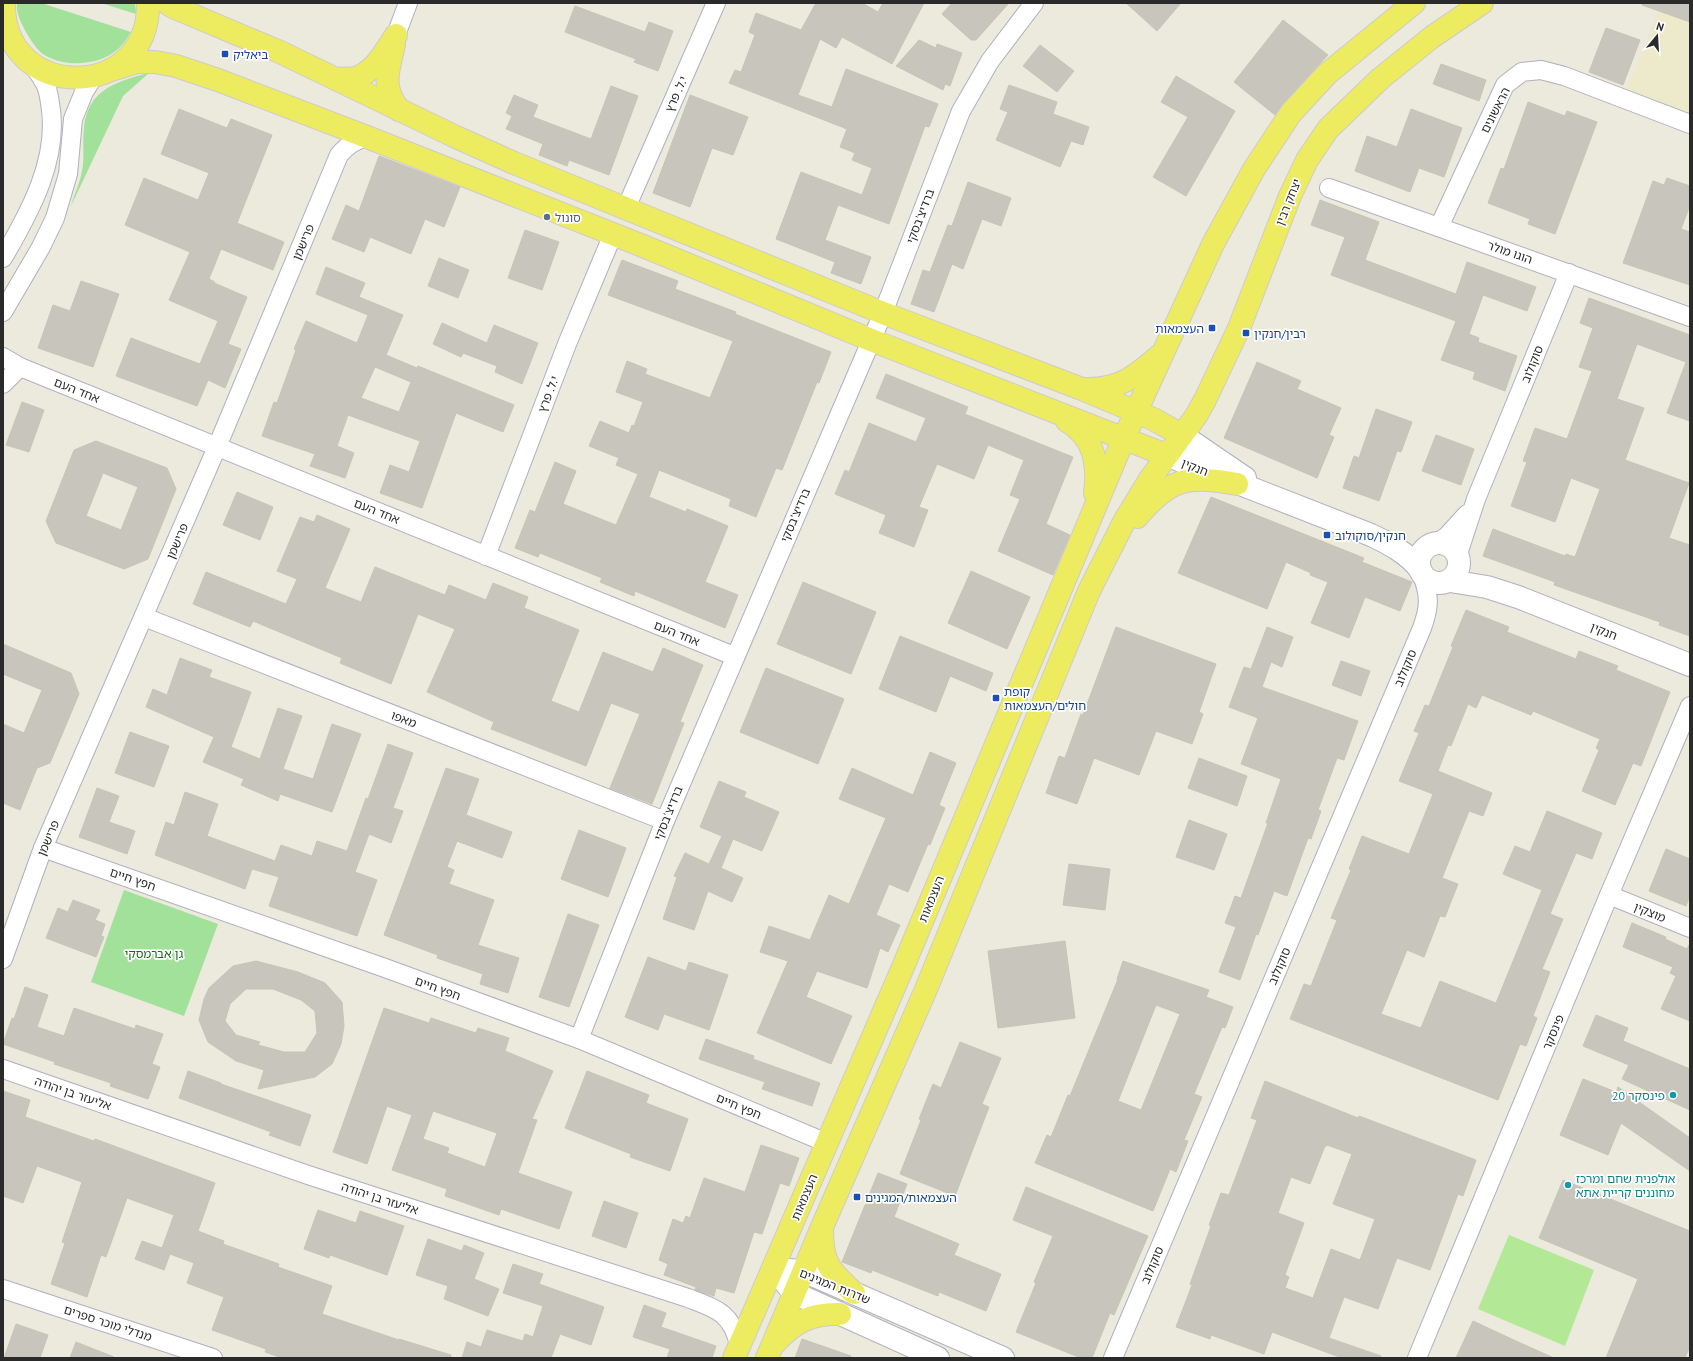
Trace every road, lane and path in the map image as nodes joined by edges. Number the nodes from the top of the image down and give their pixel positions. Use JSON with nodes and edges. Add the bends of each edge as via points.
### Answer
{"nodes":[{"id":1,"x":4,"y":3,"type":"edge"},
{"id":2,"x":148,"y":3,"type":"edge"},
{"id":3,"x":168,"y":3,"type":"edge"},
{"id":4,"x":408,"y":3,"type":"edge"},
{"id":5,"x":716,"y":3,"type":"edge"},
{"id":6,"x":1034,"y":3,"type":"edge"},
{"id":7,"x":1414,"y":3,"type":"edge"},
{"id":8,"x":1482,"y":3,"type":"edge"},
{"id":9,"x":5,"y":26,"type":"edge"},
{"id":10,"x":396,"y":35,"type":"junction"},
{"id":11,"x":32,"y":64,"type":"junction"},
{"id":12,"x":102,"y":73,"type":"junction"},
{"id":13,"x":336,"y":79,"type":"junction"},
{"id":14,"x":399,"y":110,"type":"junction"},
{"id":15,"x":1690,"y":124,"type":"edge"},
{"id":16,"x":368,"y":137,"type":"junction"},
{"id":17,"x":1329,"y":188,"type":"dead end"},
{"id":18,"x":626,"y":208,"type":"junction"},
{"id":19,"x":1439,"y":227,"type":"junction"},
{"id":20,"x":613,"y":234,"type":"junction"},
{"id":21,"x":3,"y":258,"type":"edge"},
{"id":22,"x":1569,"y":273,"type":"junction"},
{"id":23,"x":3,"y":312,"type":"edge"},
{"id":24,"x":883,"y":313,"type":"junction"},
{"id":25,"x":1690,"y":317,"type":"edge"},
{"id":26,"x":871,"y":340,"type":"junction"},
{"id":27,"x":3,"y":353,"type":"edge"},
{"id":28,"x":1163,"y":353,"type":"junction"},
{"id":29,"x":3,"y":357,"type":"edge"},
{"id":30,"x":20,"y":367,"type":"junction"},
{"id":31,"x":3,"y":384,"type":"edge"},
{"id":32,"x":1082,"y":389,"type":"junction"},
{"id":33,"x":1036,"y":404,"type":"junction"},
{"id":34,"x":1136,"y":411,"type":"junction"},
{"id":35,"x":1182,"y":435,"type":"junction"},
{"id":36,"x":1124,"y":438,"type":"junction"},
{"id":37,"x":217,"y":447,"type":"junction"},
{"id":38,"x":1166,"y":455,"type":"junction"},
{"id":39,"x":1237,"y":484,"type":"junction"},
{"id":40,"x":1267,"y":494,"type":"junction"},
{"id":41,"x":1476,"y":499,"type":"junction"},
{"id":42,"x":1093,"y":511,"type":"junction"},
{"id":43,"x":1371,"y":535,"type":"junction"},
{"id":44,"x":1435,"y":543,"type":"junction"},
{"id":45,"x":486,"y":556,"type":"junction"},
{"id":46,"x":1458,"y":556,"type":"junction"},
{"id":47,"x":1103,"y":561,"type":"junction"},
{"id":48,"x":1420,"y":571,"type":"junction"},
{"id":49,"x":1450,"y":581,"type":"junction"},
{"id":50,"x":1518,"y":597,"type":"junction"},
{"id":51,"x":144,"y":617,"type":"junction"},
{"id":52,"x":734,"y":656,"type":"junction"},
{"id":53,"x":1690,"y":665,"type":"edge"},
{"id":54,"x":1690,"y":706,"type":"edge"},
{"id":55,"x":665,"y":820,"type":"junction"},
{"id":56,"x":43,"y":848,"type":"junction"},
{"id":57,"x":1609,"y":895,"type":"junction"},
{"id":58,"x":1690,"y":928,"type":"edge"},
{"id":59,"x":3,"y":959,"type":"edge"},
{"id":60,"x":578,"y":1039,"type":"junction"},
{"id":61,"x":3,"y":1069,"type":"edge"},
{"id":62,"x":827,"y":1143,"type":"junction"},
{"id":63,"x":822,"y":1227,"type":"junction"},
{"id":64,"x":773,"y":1269,"type":"junction"},
{"id":65,"x":803,"y":1271,"type":"junction"},
{"id":66,"x":3,"y":1288,"type":"edge"},
{"id":67,"x":794,"y":1293,"type":"junction"},
{"id":68,"x":854,"y":1293,"type":"junction"},
{"id":69,"x":840,"y":1314,"type":"junction"},
{"id":70,"x":737,"y":1351,"type":"edge"},
{"id":71,"x":770,"y":1352,"type":"edge"},
{"id":72,"x":181,"y":1353,"type":"edge"},
{"id":73,"x":213,"y":1358,"type":"edge"},
{"id":74,"x":938,"y":1358,"type":"edge"},
{"id":75,"x":1003,"y":1358,"type":"edge"},
{"id":76,"x":1112,"y":1358,"type":"edge"},
{"id":77,"x":1417,"y":1358,"type":"edge"}],
"edges":[{"from":1,"to":9,"type":"main road"},
{"from":2,"to":12,"type":"main road","via":[[141,39],[128,57]]},
{"from":3,"to":13,"type":"main road"},
{"from":4,"to":10,"type":"street"},
{"from":5,"to":18,"type":"street","name":"י.ל. פרץ"},
{"from":6,"to":24,"type":"street","name":"ברדיצ'בסקי","via":[[990,61],[961,111]]},
{"from":7,"to":28,"type":"main road","via":[[1327,74],[1292,113],[1254,169],[1233,207]]},
{"from":8,"to":35,"type":"main road","name":"יצחק רבין","via":[[1432,37],[1381,78],[1328,129],[1316,146],[1290,196],[1229,352],[1205,400]]},
{"from":9,"to":11,"type":"main road","via":[[17,49]]},
{"from":10,"to":13,"type":"main road","via":[[376,64],[365,73],[355,78]]},
{"from":10,"to":14,"type":"main road","via":[[387,80],[388,92]]},
{"from":11,"to":12,"type":"main road","via":[[50,74],[62,77],[82,79]]},
{"from":11,"to":21,"type":"street","via":[[44,82],[48,94],[52,116],[49,155],[36,194]]},
{"from":12,"to":16,"type":"main road","via":[[137,62],[176,66]]},
{"from":12,"to":23,"type":"street","via":[[84,92],[73,119],[68,174],[55,218]]},
{"from":13,"to":14,"type":"main road"},
{"from":14,"to":18,"type":"main road","via":[[514,163]]},
{"from":15,"to":19,"type":"street","name":"הראשונים","via":[[1564,76],[1541,70],[1522,72],[1505,85]]},
{"from":16,"to":20,"type":"main road"},
{"from":16,"to":37,"type":"street","name":"פרישמן","via":[[356,140],[339,155]]},
{"from":17,"to":19,"type":"street","name":"הוגו מולר"},
{"from":18,"to":24,"type":"main road"},
{"from":19,"to":22,"type":"street","name":"הוגו מולר"},
{"from":20,"to":26,"type":"main road"},
{"from":20,"to":45,"type":"street","name":"י.ל. פרץ","via":[[567,344]]},
{"from":22,"to":25,"type":"street","name":"הוגו מולר"},
{"from":22,"to":41,"type":"street","name":"סוקולוב"},
{"from":24,"to":26,"type":"street","name":"ברדיצ'בסקי"},
{"from":24,"to":32,"type":"main road"},
{"from":26,"to":33,"type":"main road"},
{"from":26,"to":52,"type":"street","name":"ברדיצ'בסקי"},
{"from":27,"to":30,"type":"street","name":"אחד העם"},
{"from":28,"to":32,"type":"main road","via":[[1117,386]]},
{"from":28,"to":34,"type":"main road"},
{"from":29,"to":30,"type":"street","name":"אחד העם"},
{"from":30,"to":31,"type":"street"},
{"from":30,"to":37,"type":"street","name":"אחד העם"},
{"from":32,"to":34,"type":"main road"},
{"from":33,"to":36,"type":"main road","name":"חנקין"},
{"from":33,"to":42,"type":"main road","via":[[1073,425],[1091,444],[1095,454],[1097,483]]},
{"from":34,"to":35,"type":"main road"},
{"from":34,"to":36,"type":"main road"},
{"from":35,"to":36,"type":"main road","via":[[1145,432]]},
{"from":35,"to":38,"type":"main road","name":"יצחק רבין"},
{"from":35,"to":40,"type":"street","name":"חנקין"},
{"from":36,"to":38,"type":"main road","name":"חנקין"},
{"from":36,"to":42,"type":"main road","name":"העצמאות"},
{"from":37,"to":45,"type":"street","name":"אחד העם"},
{"from":37,"to":51,"type":"street","name":"פרישמן"},
{"from":38,"to":39,"type":"street","name":"חנקין"},
{"from":38,"to":47,"type":"main road","via":[[1124,520]]},
{"from":39,"to":40,"type":"street","name":"חנקין"},
{"from":39,"to":47,"type":"main road","via":[[1212,479],[1190,480],[1166,489],[1146,507]]},
{"from":40,"to":43,"type":"street","name":"חנקין"},
{"from":41,"to":44,"type":"street","name":"סוקולוב","via":[[1455,528]]},
{"from":41,"to":46,"type":"street","name":"סוקולוב"},
{"from":42,"to":62,"type":"main road","name":"העצמאות","via":[[904,967]]},
{"from":43,"to":44,"type":"street","name":"חנקין","via":[[1404,542]]},
{"from":43,"to":48,"type":"street","name":"חנקין","via":[[1412,559]]},
{"from":44,"to":46,"type":"street","via":[[1451,546]]},
{"from":44,"to":48,"type":"street","via":[[1422,552],[1419,559]]},
{"from":45,"to":52,"type":"street","name":"אחד העם"},
{"from":46,"to":49,"type":"street","via":[[1458,571]]},
{"from":46,"to":50,"type":"street","name":"חנקין"},
{"from":47,"to":63,"type":"main road","via":[[1068,638],[924,994]]},
{"from":48,"to":49,"type":"street","via":[[1430,582],[1437,584]]},
{"from":48,"to":76,"type":"street","name":"סוקולוב","via":[[1428,590],[1429,601],[1422,628]]},
{"from":49,"to":50,"type":"street","name":"חנקין","via":[[1487,587]]},
{"from":50,"to":53,"type":"street","name":"חנקין"},
{"from":51,"to":55,"type":"street","name":"מאפו"},
{"from":51,"to":56,"type":"street","name":"פרישמן"},
{"from":52,"to":55,"type":"street","name":"ברדיצ'בסקי"},
{"from":54,"to":57,"type":"street","name":"פינסקר"},
{"from":55,"to":60,"type":"street","name":"ברדיצ'בסקי"},
{"from":56,"to":59,"type":"street","name":"פרישמן"},
{"from":56,"to":60,"type":"street","name":"חפץ חיים"},
{"from":57,"to":58,"type":"street","name":"מוצקין"},
{"from":57,"to":77,"type":"street","name":"פינסקר"},
{"from":60,"to":62,"type":"street","name":"חפץ חיים"},
{"from":61,"to":70,"type":"street","name":"אליעזר בן יהודה","via":[[308,1175],[688,1298],[715,1309],[727,1318],[734,1326]]},
{"from":62,"to":64,"type":"main road","name":"העצמאות"},
{"from":63,"to":65,"type":"main road"},
{"from":63,"to":68,"type":"main road","via":[[826,1262],[832,1272]]},
{"from":64,"to":65,"type":"street","name":"שדרות המגינים"},
{"from":64,"to":67,"type":"street","name":"שדרות המגינים"},
{"from":64,"to":70,"type":"main road","name":"העצמאות"},
{"from":65,"to":67,"type":"main road"},
{"from":65,"to":68,"type":"street","name":"שדרות המגינים"},
{"from":66,"to":72,"type":"street","name":"מנדלי מוכר ספרים"},
{"from":67,"to":69,"type":"street","name":"שדרות המגינים"},
{"from":67,"to":71,"type":"main road"},
{"from":68,"to":75,"type":"street","name":"שדרות המגינים"},
{"from":69,"to":71,"type":"main road","via":[[820,1314],[802,1320],[781,1336]]},
{"from":69,"to":74,"type":"street","name":"שדרות המגינים"},
{"from":72,"to":73,"type":"street","name":"מנדלי מוכר ספרים"}]}
